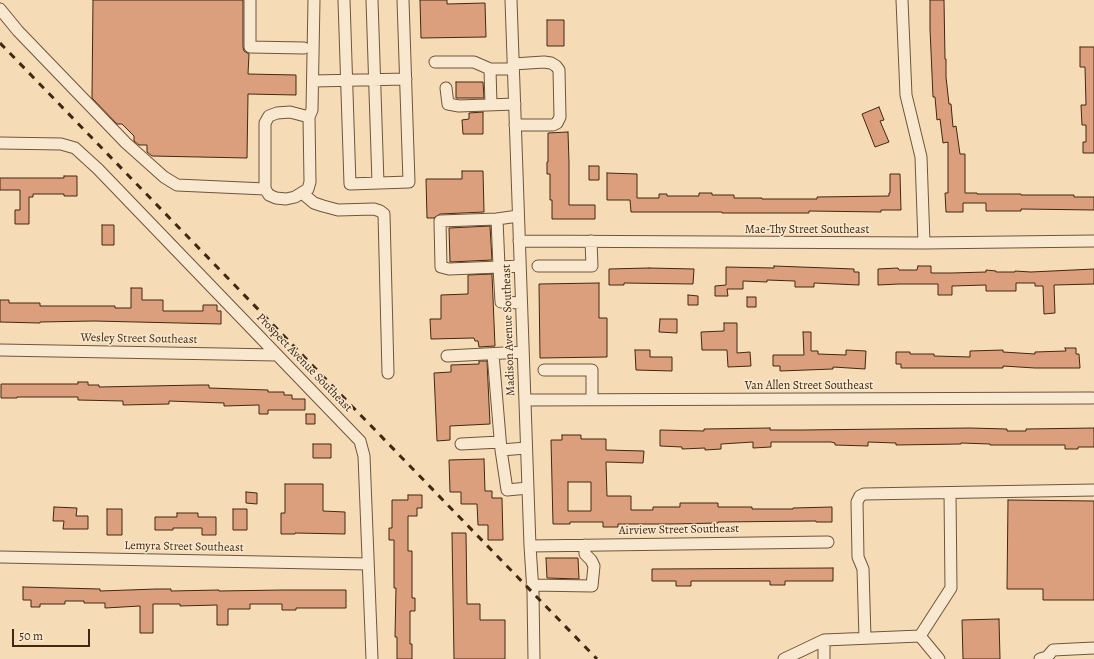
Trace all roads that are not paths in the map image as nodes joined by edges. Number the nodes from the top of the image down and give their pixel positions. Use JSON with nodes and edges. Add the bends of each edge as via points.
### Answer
{"nodes":[{"id":1,"x":250,"y":0,"type":"edge"},
{"id":2,"x":314,"y":0,"type":"edge"},
{"id":3,"x":344,"y":0,"type":"edge"},
{"id":4,"x":372,"y":0,"type":"edge"},
{"id":5,"x":403,"y":0,"type":"edge"},
{"id":6,"x":511,"y":0,"type":"edge"},
{"id":7,"x":902,"y":0,"type":"edge"},
{"id":8,"x":0,"y":9,"type":"edge"},
{"id":9,"x":304,"y":48,"type":"dead end"},
{"id":10,"x":435,"y":62,"type":"dead end"},
{"id":11,"x":513,"y":66,"type":"junction"},
{"id":12,"x":490,"y":68,"type":"junction"},
{"id":13,"x":406,"y":79,"type":"junction"},
{"id":14,"x":347,"y":80,"type":"junction"},
{"id":15,"x":375,"y":80,"type":"junction"},
{"id":16,"x":313,"y":81,"type":"junction"},
{"id":17,"x":446,"y":88,"type":"dead end"},
{"id":18,"x":515,"y":104,"type":"junction"},
{"id":19,"x":491,"y":105,"type":"junction"},
{"id":20,"x":309,"y":118,"type":"junction"},
{"id":21,"x":515,"y":125,"type":"junction"},
{"id":22,"x":0,"y":143,"type":"edge"},
{"id":23,"x":378,"y":183,"type":"junction"},
{"id":24,"x":265,"y":189,"type":"junction"},
{"id":25,"x":302,"y":193,"type":"junction"},
{"id":26,"x":518,"y":216,"type":"junction"},
{"id":27,"x":498,"y":219,"type":"junction"},
{"id":28,"x":519,"y":241,"type":"junction"},
{"id":29,"x":591,"y":241,"type":"junction"},
{"id":30,"x":1094,"y":241,"type":"edge"},
{"id":31,"x":924,"y":243,"type":"junction"},
{"id":32,"x":520,"y":266,"type":"junction"},
{"id":33,"x":538,"y":266,"type":"dead end"},
{"id":34,"x":499,"y":267,"type":"junction"},
{"id":35,"x":521,"y":303,"type":"junction"},
{"id":36,"x":0,"y":350,"type":"edge"},
{"id":37,"x":523,"y":352,"type":"junction"},
{"id":38,"x":493,"y":354,"type":"junction"},
{"id":39,"x":277,"y":355,"type":"junction"},
{"id":40,"x":447,"y":356,"type":"dead end"},
{"id":41,"x":544,"y":370,"type":"dead end"},
{"id":42,"x":388,"y":373,"type":"dead end"},
{"id":43,"x":1092,"y":398,"type":"dead end"},
{"id":44,"x":525,"y":400,"type":"junction"},
{"id":45,"x":592,"y":400,"type":"junction"},
{"id":46,"x":461,"y":444,"type":"dead end"},
{"id":47,"x":500,"y":446,"type":"junction"},
{"id":48,"x":526,"y":448,"type":"junction"},
{"id":49,"x":528,"y":488,"type":"junction"},
{"id":50,"x":1094,"y":490,"type":"edge"},
{"id":51,"x":950,"y":493,"type":"junction"},
{"id":52,"x":828,"y":542,"type":"dead end"},
{"id":53,"x":585,"y":545,"type":"junction"},
{"id":54,"x":530,"y":546,"type":"junction"},
{"id":55,"x":0,"y":557,"type":"edge"},
{"id":56,"x":368,"y":564,"type":"junction"},
{"id":57,"x":532,"y":585,"type":"junction"},
{"id":58,"x":920,"y":636,"type":"junction"},
{"id":59,"x":865,"y":638,"type":"junction"},
{"id":60,"x":824,"y":640,"type":"junction"},
{"id":61,"x":1094,"y":648,"type":"edge"},
{"id":62,"x":372,"y":659,"type":"edge"},
{"id":63,"x":534,"y":659,"type":"edge"},
{"id":64,"x":784,"y":659,"type":"edge"},
{"id":65,"x":824,"y":659,"type":"edge"},
{"id":66,"x":939,"y":659,"type":"edge"},
{"id":67,"x":1040,"y":659,"type":"edge"}],
"edges":[{"from":1,"to":9,"type":"street","via":[[250,47]]},
{"from":2,"to":16,"type":"street"},
{"from":3,"to":14,"type":"street"},
{"from":4,"to":15,"type":"street"},
{"from":5,"to":13,"type":"street"},
{"from":6,"to":11,"type":"street","name":"Madison Avenue Southeast"},
{"from":7,"to":31,"type":"street","via":[[906,95],[921,157]]},
{"from":8,"to":24,"type":"street","via":[[18,31],[164,178],[178,185]]},
{"from":10,"to":12,"type":"street","via":[[474,62]]},
{"from":11,"to":12,"type":"street"},
{"from":11,"to":18,"type":"street","name":"Madison Avenue Southeast"},
{"from":11,"to":21,"type":"street","via":[[544,62],[551,63],[559,70],[560,118],[557,123]]},
{"from":12,"to":19,"type":"street"},
{"from":13,"to":15,"type":"street"},
{"from":13,"to":23,"type":"street","via":[[409,182]]},
{"from":14,"to":15,"type":"street"},
{"from":14,"to":16,"type":"street"},
{"from":14,"to":23,"type":"street","via":[[350,184]]},
{"from":15,"to":23,"type":"street"},
{"from":16,"to":20,"type":"street","via":[[312,110]]},
{"from":17,"to":19,"type":"street","via":[[448,104]]},
{"from":18,"to":19,"type":"street"},
{"from":18,"to":21,"type":"street","name":"Madison Avenue Southeast"},
{"from":20,"to":24,"type":"street","via":[[290,112],[269,116],[265,123]]},
{"from":20,"to":25,"type":"street","via":[[310,182]]},
{"from":21,"to":26,"type":"street","name":"Madison Avenue Southeast"},
{"from":22,"to":39,"type":"street","name":"Prospect Avenue Southeast","via":[[61,144],[75,148]]},
{"from":24,"to":25,"type":"street","via":[[269,195],[276,198],[286,199]]},
{"from":25,"to":42,"type":"street","via":[[314,203],[338,210],[374,209],[384,214]]},
{"from":26,"to":27,"type":"street"},
{"from":26,"to":28,"type":"street","name":"Madison Avenue Southeast"},
{"from":27,"to":34,"type":"street"},
{"from":27,"to":34,"type":"street","via":[[440,221],[441,266],[449,269]]},
{"from":28,"to":29,"type":"street","name":"Mae-Thy Street Southeast"},
{"from":28,"to":32,"type":"street","name":"Madison Avenue Southeast"},
{"from":29,"to":31,"type":"street","name":"Mae-Thy Street Southeast"},
{"from":29,"to":33,"type":"street","via":[[592,266]]},
{"from":30,"to":31,"type":"street","name":"Mae-Thy Street Southeast"},
{"from":32,"to":34,"type":"street"},
{"from":32,"to":35,"type":"street","name":"Madison Avenue Southeast"},
{"from":34,"to":35,"type":"street","via":[[501,302]]},
{"from":35,"to":37,"type":"street","name":"Madison Avenue Southeast"},
{"from":36,"to":39,"type":"street","name":"Wesley Street Southeast"},
{"from":37,"to":38,"type":"street"},
{"from":37,"to":44,"type":"street","name":"Madison Avenue Southeast"},
{"from":38,"to":40,"type":"street"},
{"from":38,"to":47,"type":"street"},
{"from":39,"to":56,"type":"street","name":"Prospect Avenue Southeast","via":[[360,441],[364,456]]},
{"from":41,"to":45,"type":"street","via":[[592,370]]},
{"from":43,"to":45,"type":"street","name":"Van Allen Street Southeast"},
{"from":44,"to":45,"type":"street","name":"Van Allen Street Southeast"},
{"from":44,"to":48,"type":"street","name":"Madison Avenue Southeast"},
{"from":46,"to":47,"type":"street"},
{"from":47,"to":48,"type":"street"},
{"from":47,"to":49,"type":"street","via":[[507,490]]},
{"from":48,"to":49,"type":"street","name":"Madison Avenue Southeast"},
{"from":49,"to":54,"type":"street","name":"Madison Avenue Southeast"},
{"from":50,"to":51,"type":"street"},
{"from":51,"to":58,"type":"street","via":[[951,588]]},
{"from":51,"to":59,"type":"street","via":[[864,494],[858,498],[858,557],[863,568]]},
{"from":52,"to":53,"type":"street","name":"Airview Street Southeast"},
{"from":53,"to":54,"type":"street","name":"Airview Street Southeast"},
{"from":53,"to":57,"type":"street","via":[[585,554],[594,566],[592,586]]},
{"from":54,"to":57,"type":"street","name":"Madison Avenue Southeast"},
{"from":55,"to":56,"type":"street","name":"Lemyra Street Southeast"},
{"from":56,"to":62,"type":"street","name":"Prospect Avenue Southeast"},
{"from":57,"to":63,"type":"street","name":"Madison Avenue Southeast"},
{"from":58,"to":59,"type":"street"},
{"from":58,"to":66,"type":"street"},
{"from":59,"to":60,"type":"street"},
{"from":60,"to":64,"type":"street"},
{"from":60,"to":65,"type":"street"},
{"from":61,"to":67,"type":"street","via":[[1052,650]]}]}
